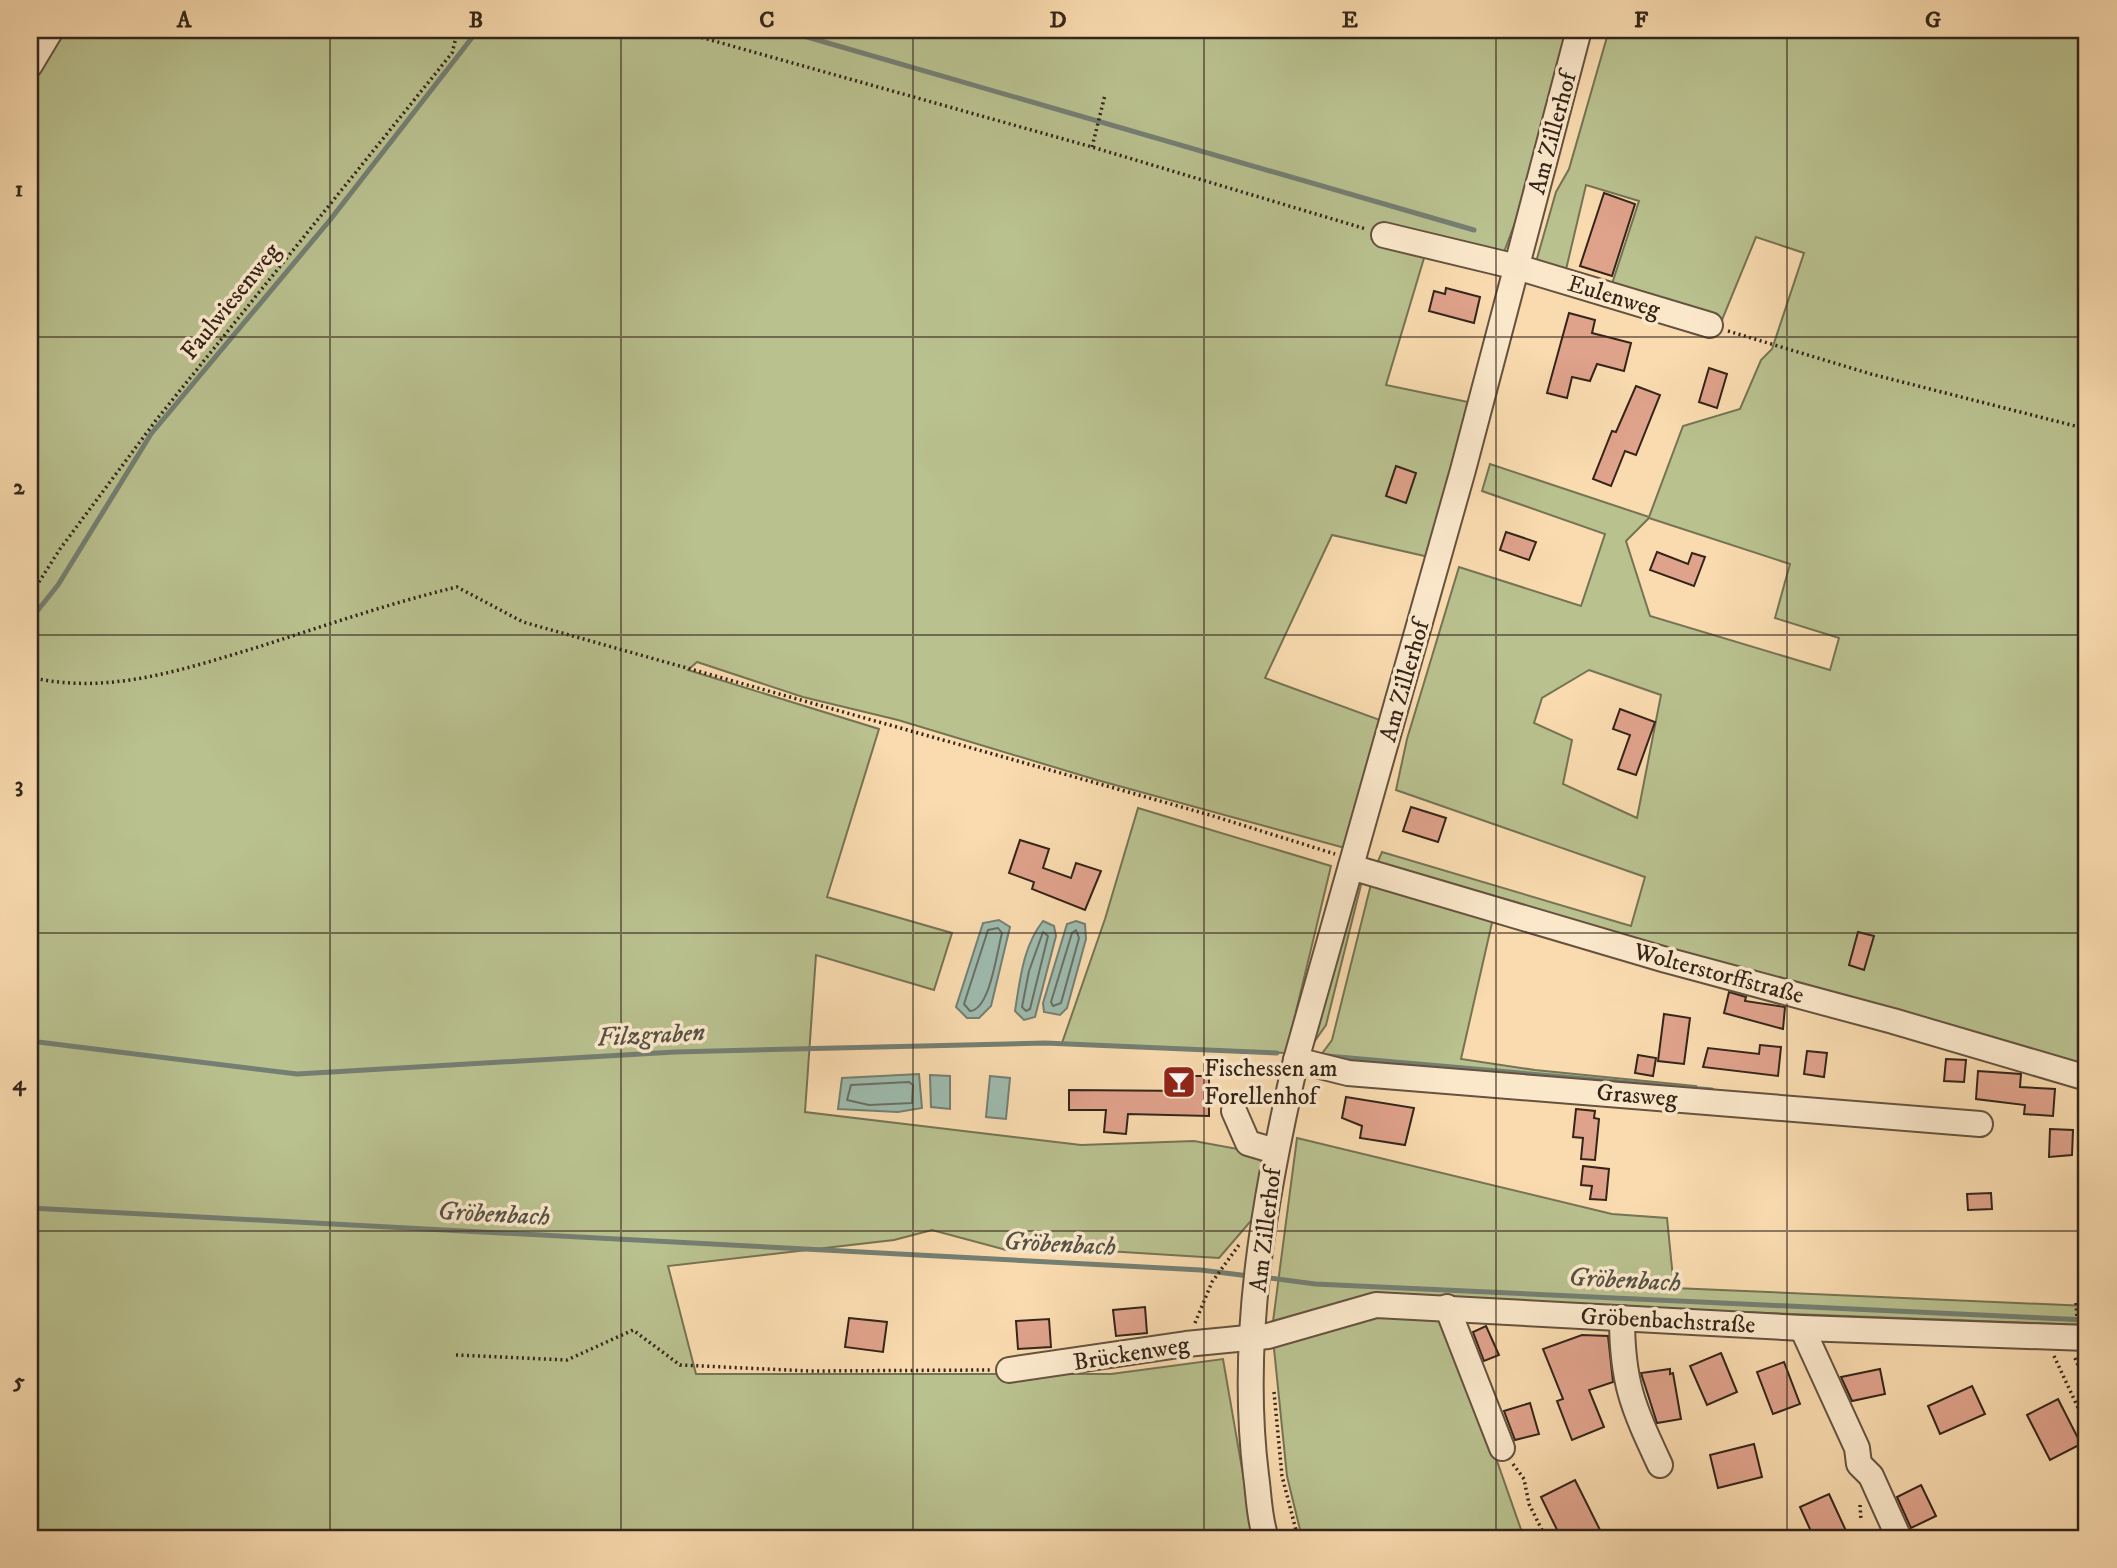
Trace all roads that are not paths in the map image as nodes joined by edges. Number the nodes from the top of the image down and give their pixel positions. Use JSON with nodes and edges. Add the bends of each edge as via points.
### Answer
{"nodes":[{"id":1,"x":51,"y":30,"type":"edge"},
{"id":2,"x":1579,"y":30,"type":"edge"},
{"id":3,"x":30,"y":65,"type":"edge"},
{"id":4,"x":1384,"y":235,"type":"road end"},
{"id":5,"x":1517,"y":267,"type":"junction"},
{"id":6,"x":1710,"y":326,"type":"road end"},
{"id":7,"x":1352,"y":863,"type":"junction"},
{"id":8,"x":1296,"y":1060,"type":"junction"},
{"id":9,"x":2087,"y":1078,"type":"edge"},
{"id":10,"x":1234,"y":1111,"type":"dead end"},
{"id":11,"x":1979,"y":1124,"type":"dead end"},
{"id":12,"x":1275,"y":1151,"type":"junction"},
{"id":13,"x":1447,"y":1307,"type":"junction"},
{"id":14,"x":1622,"y":1318,"type":"junction"},
{"id":15,"x":1802,"y":1328,"type":"junction"},
{"id":16,"x":1252,"y":1336,"type":"junction"},
{"id":17,"x":2083,"y":1338,"type":"edge"},
{"id":18,"x":1009,"y":1370,"type":"road end"},
{"id":19,"x":1502,"y":1448,"type":"road end"},
{"id":20,"x":1660,"y":1465,"type":"dead end"},
{"id":21,"x":1266,"y":1538,"type":"edge"},
{"id":22,"x":1899,"y":1538,"type":"edge"}],
"edges":[{"from":1,"to":3,"type":"street"},
{"from":2,"to":5,"type":"street","name":"Am Zillerhof"},
{"from":4,"to":5,"type":"street","name":"Eulenweg"},
{"from":5,"to":6,"type":"street","name":"Eulenweg"},
{"from":5,"to":7,"type":"street","name":"Am Zillerhof"},
{"from":7,"to":8,"type":"street","name":"Am Zillerhof"},
{"from":7,"to":9,"type":"street","name":"Wolterstorffstraße","via":[[1666,960]]},
{"from":8,"to":11,"type":"street","name":"Grasweg","via":[[1348,1073]]},
{"from":8,"to":12,"type":"street","name":"Am Zillerhof"},
{"from":10,"to":12,"type":"street","via":[[1248,1143]]},
{"from":12,"to":16,"type":"street","name":"Am Zillerhof"},
{"from":13,"to":14,"type":"street","name":"Gröbenbachstraße"},
{"from":13,"to":16,"type":"street","name":"Gröbenbachstraße","via":[[1376,1305],[1268,1336]]},
{"from":13,"to":19,"type":"street"},
{"from":14,"to":15,"type":"street","name":"Gröbenbachstraße"},
{"from":14,"to":20,"type":"street","via":[[1625,1378]]},
{"from":15,"to":17,"type":"street","name":"Gröbenbachstraße"},
{"from":15,"to":22,"type":"street","via":[[1857,1448],[1858,1464],[1871,1476]]},
{"from":16,"to":18,"type":"street","name":"Brückenweg"},
{"from":16,"to":21,"type":"street","name":"Am Zillerhof","via":[[1252,1438]]}]}
